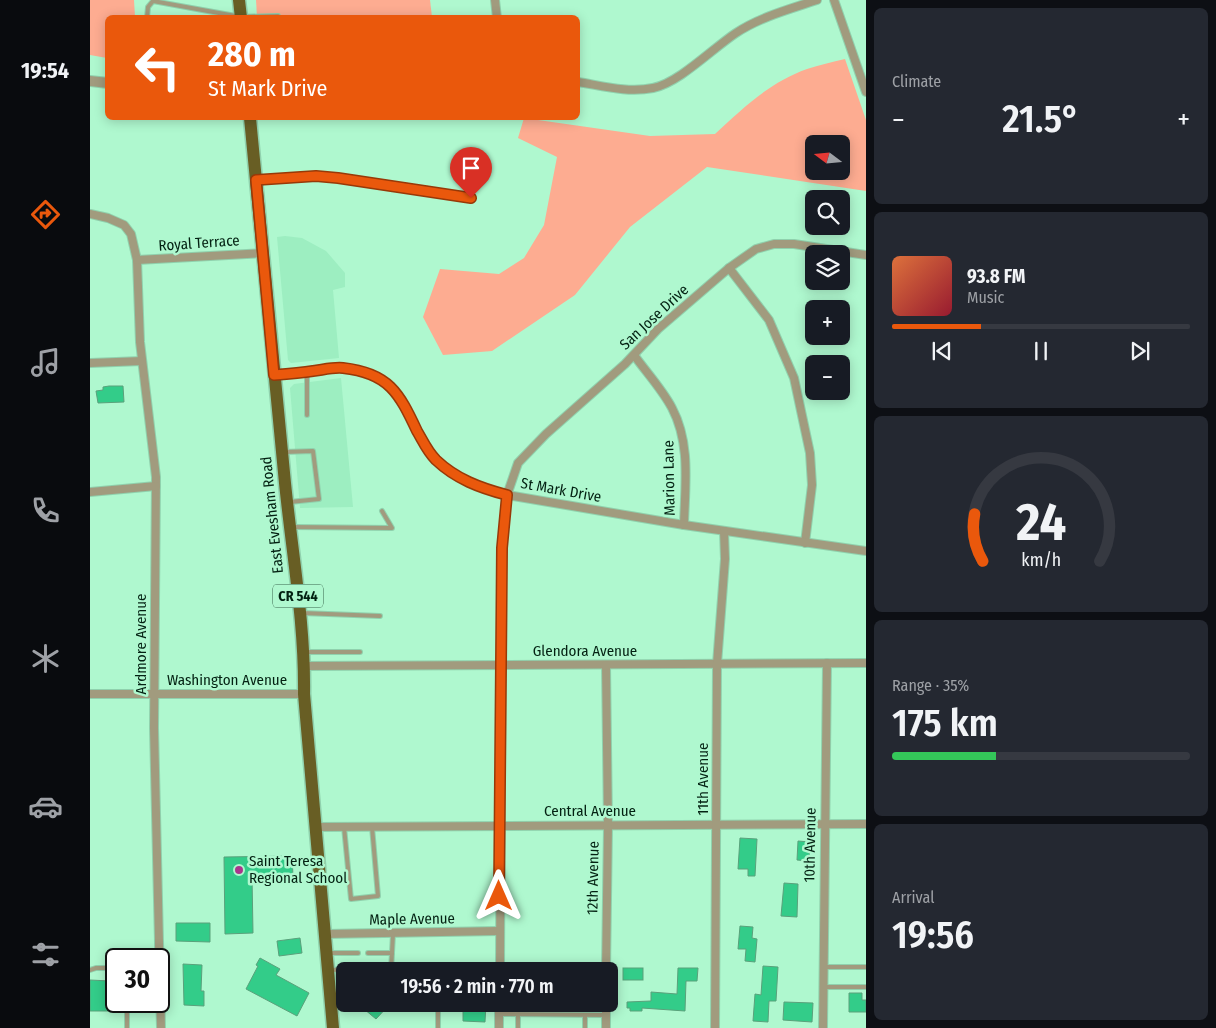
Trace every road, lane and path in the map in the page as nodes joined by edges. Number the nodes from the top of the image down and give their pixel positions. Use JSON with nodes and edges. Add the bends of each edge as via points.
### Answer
{"nodes":[{"id":1,"x":239,"y":0,"type":"edge"},
{"id":2,"x":495,"y":0,"type":"edge"},
{"id":3,"x":817,"y":0,"type":"edge"},
{"id":4,"x":834,"y":0,"type":"edge"},
{"id":5,"x":208,"y":11,"type":"junction"},
{"id":6,"x":147,"y":15,"type":"edge"},
{"id":7,"x":207,"y":15,"type":"edge"},
{"id":8,"x":227,"y":15,"type":"edge"},
{"id":9,"x":241,"y":15,"type":"edge"},
{"id":10,"x":497,"y":15,"type":"edge"},
{"id":11,"x":90,"y":81,"type":"edge"},
{"id":12,"x":580,"y":82,"type":"edge"},
{"id":13,"x":105,"y":84,"type":"edge"},
{"id":14,"x":866,"y":92,"type":"edge"},
{"id":15,"x":250,"y":120,"type":"edge"},
{"id":16,"x":256,"y":180,"type":"junction"},
{"id":17,"x":471,"y":198,"type":"dead end"},
{"id":18,"x":90,"y":214,"type":"edge"},
{"id":19,"x":263,"y":253,"type":"junction"},
{"id":20,"x":866,"y":256,"type":"edge"},
{"id":21,"x":137,"y":260,"type":"junction"},
{"id":22,"x":730,"y":268,"type":"junction"},
{"id":23,"x":634,"y":354,"type":"junction"},
{"id":24,"x":142,"y":361,"type":"junction"},
{"id":25,"x":90,"y":363,"type":"edge"},
{"id":26,"x":307,"y":372,"type":"junction"},
{"id":27,"x":274,"y":375,"type":"junction"},
{"id":28,"x":307,"y":415,"type":"dead end"},
{"id":29,"x":282,"y":452,"type":"junction"},
{"id":30,"x":156,"y":486,"type":"junction"},
{"id":31,"x":90,"y":492,"type":"edge"},
{"id":32,"x":507,"y":495,"type":"junction"},
{"id":33,"x":287,"y":503,"type":"junction"},
{"id":34,"x":382,"y":511,"type":"dead end"},
{"id":35,"x":684,"y":525,"type":"junction"},
{"id":36,"x":290,"y":527,"type":"junction"},
{"id":37,"x":724,"y":531,"type":"junction"},
{"id":38,"x":805,"y":543,"type":"junction"},
{"id":39,"x":866,"y":551,"type":"edge"},
{"id":40,"x":300,"y":613,"type":"junction"},
{"id":41,"x":380,"y":616,"type":"dead end"},
{"id":42,"x":303,"y":652,"type":"junction"},
{"id":43,"x":360,"y":652,"type":"dead end"},
{"id":44,"x":827,"y":663,"type":"junction"},
{"id":45,"x":866,"y":663,"type":"edge"},
{"id":46,"x":718,"y":664,"type":"junction"},
{"id":47,"x":501,"y":665,"type":"junction"},
{"id":48,"x":606,"y":665,"type":"junction"},
{"id":49,"x":304,"y":666,"type":"junction"},
{"id":50,"x":154,"y":693,"type":"junction"},
{"id":51,"x":90,"y":694,"type":"edge"},
{"id":52,"x":304,"y":694,"type":"junction"},
{"id":53,"x":608,"y":824,"type":"junction"},
{"id":54,"x":716,"y":824,"type":"junction"},
{"id":55,"x":824,"y":824,"type":"junction"},
{"id":56,"x":866,"y":824,"type":"edge"},
{"id":57,"x":500,"y":825,"type":"junction"},
{"id":58,"x":315,"y":827,"type":"junction"},
{"id":59,"x":344,"y":827,"type":"junction"},
{"id":60,"x":372,"y":827,"type":"junction"},
{"id":61,"x":499,"y":931,"type":"junction"},
{"id":62,"x":393,"y":933,"type":"junction"},
{"id":63,"x":325,"y":934,"type":"junction"},
{"id":64,"x":159,"y":948,"type":"edge"},
{"id":65,"x":327,"y":953,"type":"junction"},
{"id":66,"x":358,"y":953,"type":"dead end"},
{"id":67,"x":368,"y":953,"type":"dead end"},
{"id":68,"x":392,"y":953,"type":"junction"},
{"id":69,"x":392,"y":962,"type":"edge"},
{"id":70,"x":500,"y":962,"type":"edge"},
{"id":71,"x":606,"y":962,"type":"edge"},
{"id":72,"x":823,"y":967,"type":"junction"},
{"id":73,"x":866,"y":967,"type":"edge"},
{"id":74,"x":105,"y":968,"type":"edge"},
{"id":75,"x":90,"y":970,"type":"edge"},
{"id":76,"x":336,"y":970,"type":"edge"},
{"id":77,"x":328,"y":971,"type":"junction"},
{"id":78,"x":823,"y":987,"type":"junction"},
{"id":79,"x":866,"y":987,"type":"edge"},
{"id":80,"x":438,"y":1012,"type":"edge"},
{"id":81,"x":127,"y":1013,"type":"edge"},
{"id":82,"x":160,"y":1013,"type":"edge"},
{"id":83,"x":499,"y":1014,"type":"joint"},
{"id":84,"x":518,"y":1014,"type":"junction"},
{"id":85,"x":585,"y":1015,"type":"junction"},
{"id":86,"x":606,"y":1015,"type":"joint"},
{"id":87,"x":127,"y":1028,"type":"edge"},
{"id":88,"x":161,"y":1028,"type":"edge"},
{"id":89,"x":333,"y":1028,"type":"edge"},
{"id":90,"x":438,"y":1028,"type":"edge"},
{"id":91,"x":499,"y":1028,"type":"edge"},
{"id":92,"x":518,"y":1028,"type":"edge"},
{"id":93,"x":585,"y":1028,"type":"edge"},
{"id":94,"x":606,"y":1028,"type":"edge"},
{"id":95,"x":715,"y":1028,"type":"edge"},
{"id":96,"x":823,"y":1028,"type":"edge"}],
"edges":[{"from":1,"to":9,"type":"main road"},
{"from":2,"to":10,"type":"street"},
{"from":3,"to":12,"type":"street","via":[[737,32],[671,81],[655,88],[628,90]]},
{"from":4,"to":14,"type":"street"},
{"from":5,"to":6,"type":"lane","via":[[153,1]]},
{"from":5,"to":7,"type":"lane"},
{"from":5,"to":8,"type":"lane"},
{"from":11,"to":13,"type":"street"},
{"from":15,"to":16,"type":"main road","name":"East Evesham Road","number":"CR 544"},
{"from":16,"to":17,"type":"street","via":[[316,176]]},
{"from":16,"to":19,"type":"main road","name":"East Evesham Road","number":"CR 544"},
{"from":18,"to":21,"type":"street","name":"Ardmore Avenue","via":[[124,225],[131,234]]},
{"from":19,"to":21,"type":"street","name":"Royal Terrace"},
{"from":19,"to":27,"type":"main road","name":"East Evesham Road","number":"CR 544"},
{"from":20,"to":22,"type":"street","name":"San Jose Drive","via":[[794,244],[774,244],[756,249]]},
{"from":21,"to":24,"type":"street","name":"Ardmore Avenue"},
{"from":22,"to":23,"type":"street","name":"San Jose Drive","via":[[658,329]]},
{"from":22,"to":38,"type":"street","via":[[769,320],[794,378],[805,425],[812,485]]},
{"from":23,"to":32,"type":"street","name":"San Jose Drive","via":[[518,463]]},
{"from":23,"to":35,"type":"street","name":"Marion Lane","via":[[672,407],[682,429],[686,454]]},
{"from":24,"to":25,"type":"street"},
{"from":24,"to":30,"type":"street","name":"Ardmore Avenue"},
{"from":26,"to":27,"type":"street","name":"St Mark Drive"},
{"from":26,"to":28,"type":"lane"},
{"from":26,"to":32,"type":"street","name":"St Mark Drive","via":[[341,368],[387,383],[396,391],[435,459],[478,488]]},
{"from":27,"to":29,"type":"main road","name":"East Evesham Road","number":"CR 544"},
{"from":29,"to":33,"type":"main road","name":"East Evesham Road","number":"CR 544"},
{"from":29,"to":33,"type":"lane","via":[[313,451],[319,499]]},
{"from":30,"to":31,"type":"street"},
{"from":30,"to":50,"type":"street","name":"Ardmore Avenue"},
{"from":32,"to":35,"type":"street","name":"St Mark Drive"},
{"from":32,"to":47,"type":"street","name":"San Jose Drive","via":[[502,548]]},
{"from":33,"to":36,"type":"main road","name":"East Evesham Road","number":"CR 544"},
{"from":34,"to":36,"type":"lane","via":[[392,528]]},
{"from":35,"to":37,"type":"street","name":"St Mark Drive"},
{"from":36,"to":40,"type":"main road","name":"East Evesham Road","number":"CR 544"},
{"from":37,"to":38,"type":"street","name":"St Mark Drive"},
{"from":37,"to":46,"type":"street","name":"11th Avenue"},
{"from":38,"to":39,"type":"street","name":"St Mark Drive"},
{"from":40,"to":41,"type":"lane"},
{"from":40,"to":42,"type":"main road","name":"East Evesham Road","number":"CR 544"},
{"from":42,"to":43,"type":"lane"},
{"from":42,"to":49,"type":"main road","name":"East Evesham Road","number":"CR 544"},
{"from":44,"to":45,"type":"street","name":"Glendora Avenue"},
{"from":44,"to":46,"type":"street","name":"Glendora Avenue"},
{"from":44,"to":55,"type":"street","name":"10th Avenue"},
{"from":46,"to":48,"type":"street","name":"Glendora Avenue"},
{"from":46,"to":54,"type":"street","name":"11th Avenue"},
{"from":47,"to":48,"type":"street","name":"Glendora Avenue"},
{"from":47,"to":49,"type":"street","name":"Glendora Avenue"},
{"from":47,"to":57,"type":"street","name":"San Jose Drive"},
{"from":48,"to":53,"type":"street","name":"12th Avenue"},
{"from":49,"to":52,"type":"main road","name":"East Evesham Road","number":"CR 544"},
{"from":50,"to":51,"type":"street","name":"Washington Avenue"},
{"from":50,"to":52,"type":"street","name":"Washington Avenue"},
{"from":50,"to":64,"type":"street","name":"Ardmore Avenue"},
{"from":52,"to":58,"type":"main road","name":"East Evesham Road","number":"CR 544"},
{"from":53,"to":54,"type":"street","name":"Central Avenue"},
{"from":53,"to":57,"type":"street","name":"Central Avenue"},
{"from":53,"to":71,"type":"street","name":"12th Avenue"},
{"from":54,"to":55,"type":"street","name":"Central Avenue"},
{"from":54,"to":95,"type":"street","name":"11th Avenue"},
{"from":55,"to":56,"type":"street","name":"Central Avenue"},
{"from":55,"to":72,"type":"street","name":"10th Avenue"},
{"from":57,"to":60,"type":"street","name":"Central Avenue"},
{"from":57,"to":61,"type":"street","name":"San Jose Drive"},
{"from":58,"to":59,"type":"street","name":"Central Avenue"},
{"from":58,"to":63,"type":"main road","name":"East Evesham Road","number":"CR 544"},
{"from":59,"to":60,"type":"street","name":"Central Avenue"},
{"from":59,"to":60,"type":"lane","via":[[351,899],[378,896]]},
{"from":61,"to":62,"type":"street","name":"Maple Avenue"},
{"from":61,"to":70,"type":"street","name":"San Jose Drive"},
{"from":62,"to":63,"type":"street","name":"Maple Avenue"},
{"from":62,"to":68,"type":"lane"},
{"from":63,"to":65,"type":"main road","name":"East Evesham Road","number":"CR 544"},
{"from":65,"to":66,"type":"lane"},
{"from":65,"to":77,"type":"main road","name":"East Evesham Road","number":"CR 544"},
{"from":67,"to":68,"type":"lane"},
{"from":68,"to":69,"type":"lane"},
{"from":72,"to":73,"type":"lane"},
{"from":72,"to":78,"type":"street","name":"10th Avenue"},
{"from":74,"to":75,"type":"lane"},
{"from":76,"to":77,"type":"lane"},
{"from":77,"to":89,"type":"main road","name":"East Evesham Road","number":"CR 544"},
{"from":78,"to":79,"type":"lane"},
{"from":78,"to":96,"type":"street","name":"10th Avenue"},
{"from":80,"to":90,"type":"lane"},
{"from":81,"to":87,"type":"lane"},
{"from":82,"to":88,"type":"street","name":"Ardmore Avenue"},
{"from":83,"to":84,"type":"lane"},
{"from":83,"to":91,"type":"street"},
{"from":84,"to":85,"type":"lane"},
{"from":84,"to":92,"type":"lane"},
{"from":85,"to":86,"type":"lane"},
{"from":85,"to":93,"type":"lane"},
{"from":86,"to":94,"type":"street"}]}
